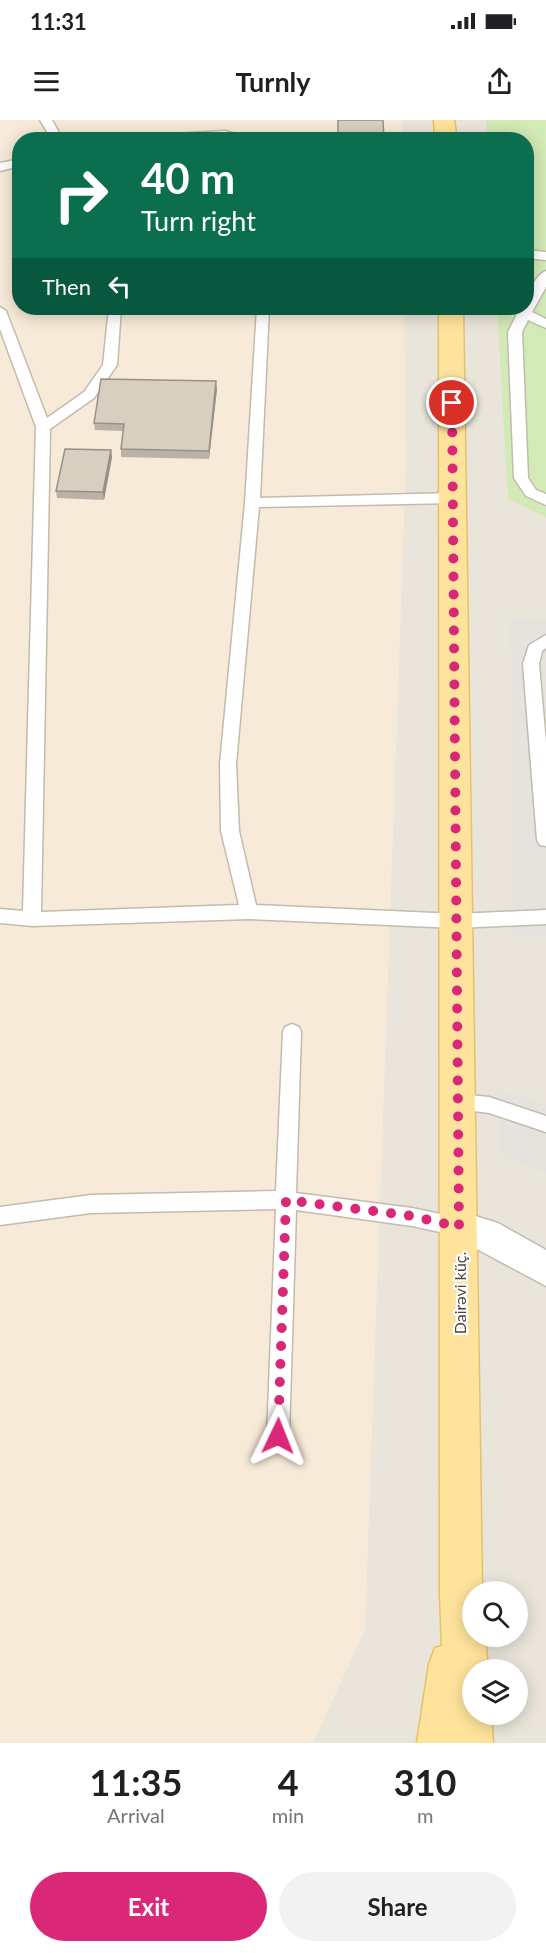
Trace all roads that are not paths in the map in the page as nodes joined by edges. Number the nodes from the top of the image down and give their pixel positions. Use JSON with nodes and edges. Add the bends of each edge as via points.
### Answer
{"nodes":[{"id":1,"x":546,"y":275,"type":"edge"},
{"id":2,"x":534,"y":296,"type":"edge"},
{"id":3,"x":0,"y":311,"type":"edge"},
{"id":4,"x":114,"y":315,"type":"edge"},
{"id":5,"x":263,"y":315,"type":"edge"},
{"id":6,"x":451,"y":315,"type":"edge"},
{"id":7,"x":523,"y":315,"type":"edge"},
{"id":8,"x":528,"y":315,"type":"edge"},
{"id":9,"x":546,"y":324,"type":"edge"},
{"id":10,"x":43,"y":427,"type":"junction"},
{"id":11,"x":453,"y":498,"type":"junction"},
{"id":12,"x":546,"y":500,"type":"edge"},
{"id":13,"x":252,"y":503,"type":"junction"},
{"id":14,"x":546,"y":640,"type":"edge"},
{"id":15,"x":546,"y":840,"type":"edge"},
{"id":16,"x":249,"y":912,"type":"junction"},
{"id":17,"x":0,"y":916,"type":"edge"},
{"id":18,"x":546,"y":917,"type":"edge"},
{"id":19,"x":32,"y":919,"type":"junction"},
{"id":20,"x":457,"y":921,"type":"junction"},
{"id":21,"x":292,"y":1032,"type":"dead end"},
{"id":22,"x":458,"y":1102,"type":"junction"},
{"id":23,"x":546,"y":1124,"type":"edge"},
{"id":24,"x":286,"y":1200,"type":"junction"},
{"id":25,"x":0,"y":1216,"type":"edge"},
{"id":26,"x":459,"y":1227,"type":"junction"},
{"id":27,"x":546,"y":1269,"type":"edge"},
{"id":28,"x":278,"y":1436,"type":"dead end"},
{"id":29,"x":461,"y":1594,"type":"junction"},
{"id":30,"x":440,"y":1743,"type":"edge"},
{"id":31,"x":470,"y":1743,"type":"edge"}],
"edges":[{"from":1,"to":2,"type":"lane"},
{"from":3,"to":10,"type":"lane"},
{"from":4,"to":10,"type":"lane","via":[[110,365],[89,395]]},
{"from":5,"to":13,"type":"lane"},
{"from":6,"to":11,"type":"main road","name":"Dairəvi küç."},
{"from":7,"to":12,"type":"lane","via":[[516,332],[521,478],[531,493]]},
{"from":8,"to":9,"type":"lane"},
{"from":10,"to":19,"type":"lane"},
{"from":11,"to":13,"type":"lane"},
{"from":11,"to":20,"type":"main road","name":"Dairəvi küç."},
{"from":13,"to":16,"type":"lane","via":[[228,764],[230,831]]},
{"from":14,"to":15,"type":"lane","via":[[535,649],[531,664]]},
{"from":16,"to":19,"type":"lane"},
{"from":16,"to":20,"type":"lane"},
{"from":17,"to":19,"type":"lane"},
{"from":18,"to":20,"type":"lane"},
{"from":20,"to":22,"type":"main road","name":"Dairəvi küç."},
{"from":21,"to":24,"type":"lane"},
{"from":22,"to":23,"type":"lane","via":[[489,1105]]},
{"from":22,"to":26,"type":"main road","name":"Dairəvi küç."},
{"from":24,"to":25,"type":"lane","via":[[91,1204]]},
{"from":24,"to":26,"type":"lane","via":[[412,1216]]},
{"from":24,"to":28,"type":"lane"},
{"from":26,"to":27,"type":"street","via":[[485,1235]]},
{"from":26,"to":29,"type":"main road","name":"Dairəvi küç."},
{"from":29,"to":30,"type":"main road","name":"Dairəvi küç."},
{"from":29,"to":31,"type":"main road","name":"Dairəvi küç."}]}
